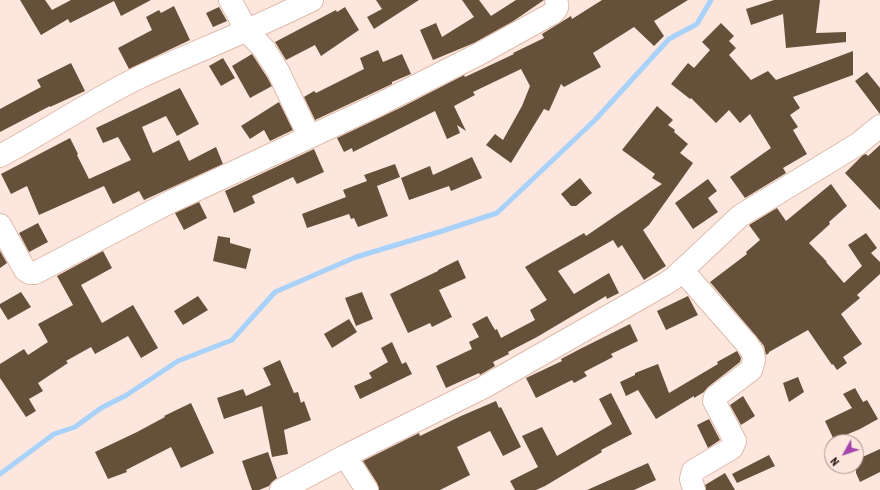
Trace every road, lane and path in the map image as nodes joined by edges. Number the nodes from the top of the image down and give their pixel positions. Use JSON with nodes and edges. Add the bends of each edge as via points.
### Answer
{"nodes":[{"id":1,"x":230,"y":0,"type":"edge"},
{"id":2,"x":312,"y":0,"type":"edge"},
{"id":3,"x":556,"y":0,"type":"edge"},
{"id":4,"x":247,"y":31,"type":"junction"},
{"id":5,"x":880,"y":126,"type":"edge"},
{"id":6,"x":309,"y":136,"type":"junction"},
{"id":7,"x":0,"y":156,"type":"edge"},
{"id":8,"x":0,"y":225,"type":"edge"},
{"id":9,"x":682,"y":270,"type":"junction"},
{"id":10,"x":345,"y":456,"type":"junction"},
{"id":11,"x":282,"y":490,"type":"edge"},
{"id":12,"x":367,"y":490,"type":"edge"},
{"id":13,"x":694,"y":490,"type":"edge"}],
"edges":[{"from":1,"to":4,"type":"street"},
{"from":2,"to":4,"type":"street"},
{"from":3,"to":6,"type":"street","via":[[558,5],[553,13],[479,54],[378,105]]},
{"from":4,"to":6,"type":"street","via":[[264,49],[278,71]]},
{"from":4,"to":7,"type":"street","via":[[134,80]]},
{"from":5,"to":9,"type":"street","via":[[858,144],[740,216]]},
{"from":6,"to":8,"type":"street","via":[[170,202],[35,272],[25,270]]},
{"from":9,"to":10,"type":"street","via":[[665,284],[484,387]]},
{"from":9,"to":13,"type":"street","via":[[747,344],[754,360],[751,370],[715,397],[714,401],[735,441],[732,448],[693,471],[691,479]]},
{"from":10,"to":11,"type":"street"},
{"from":10,"to":12,"type":"street"}]}
